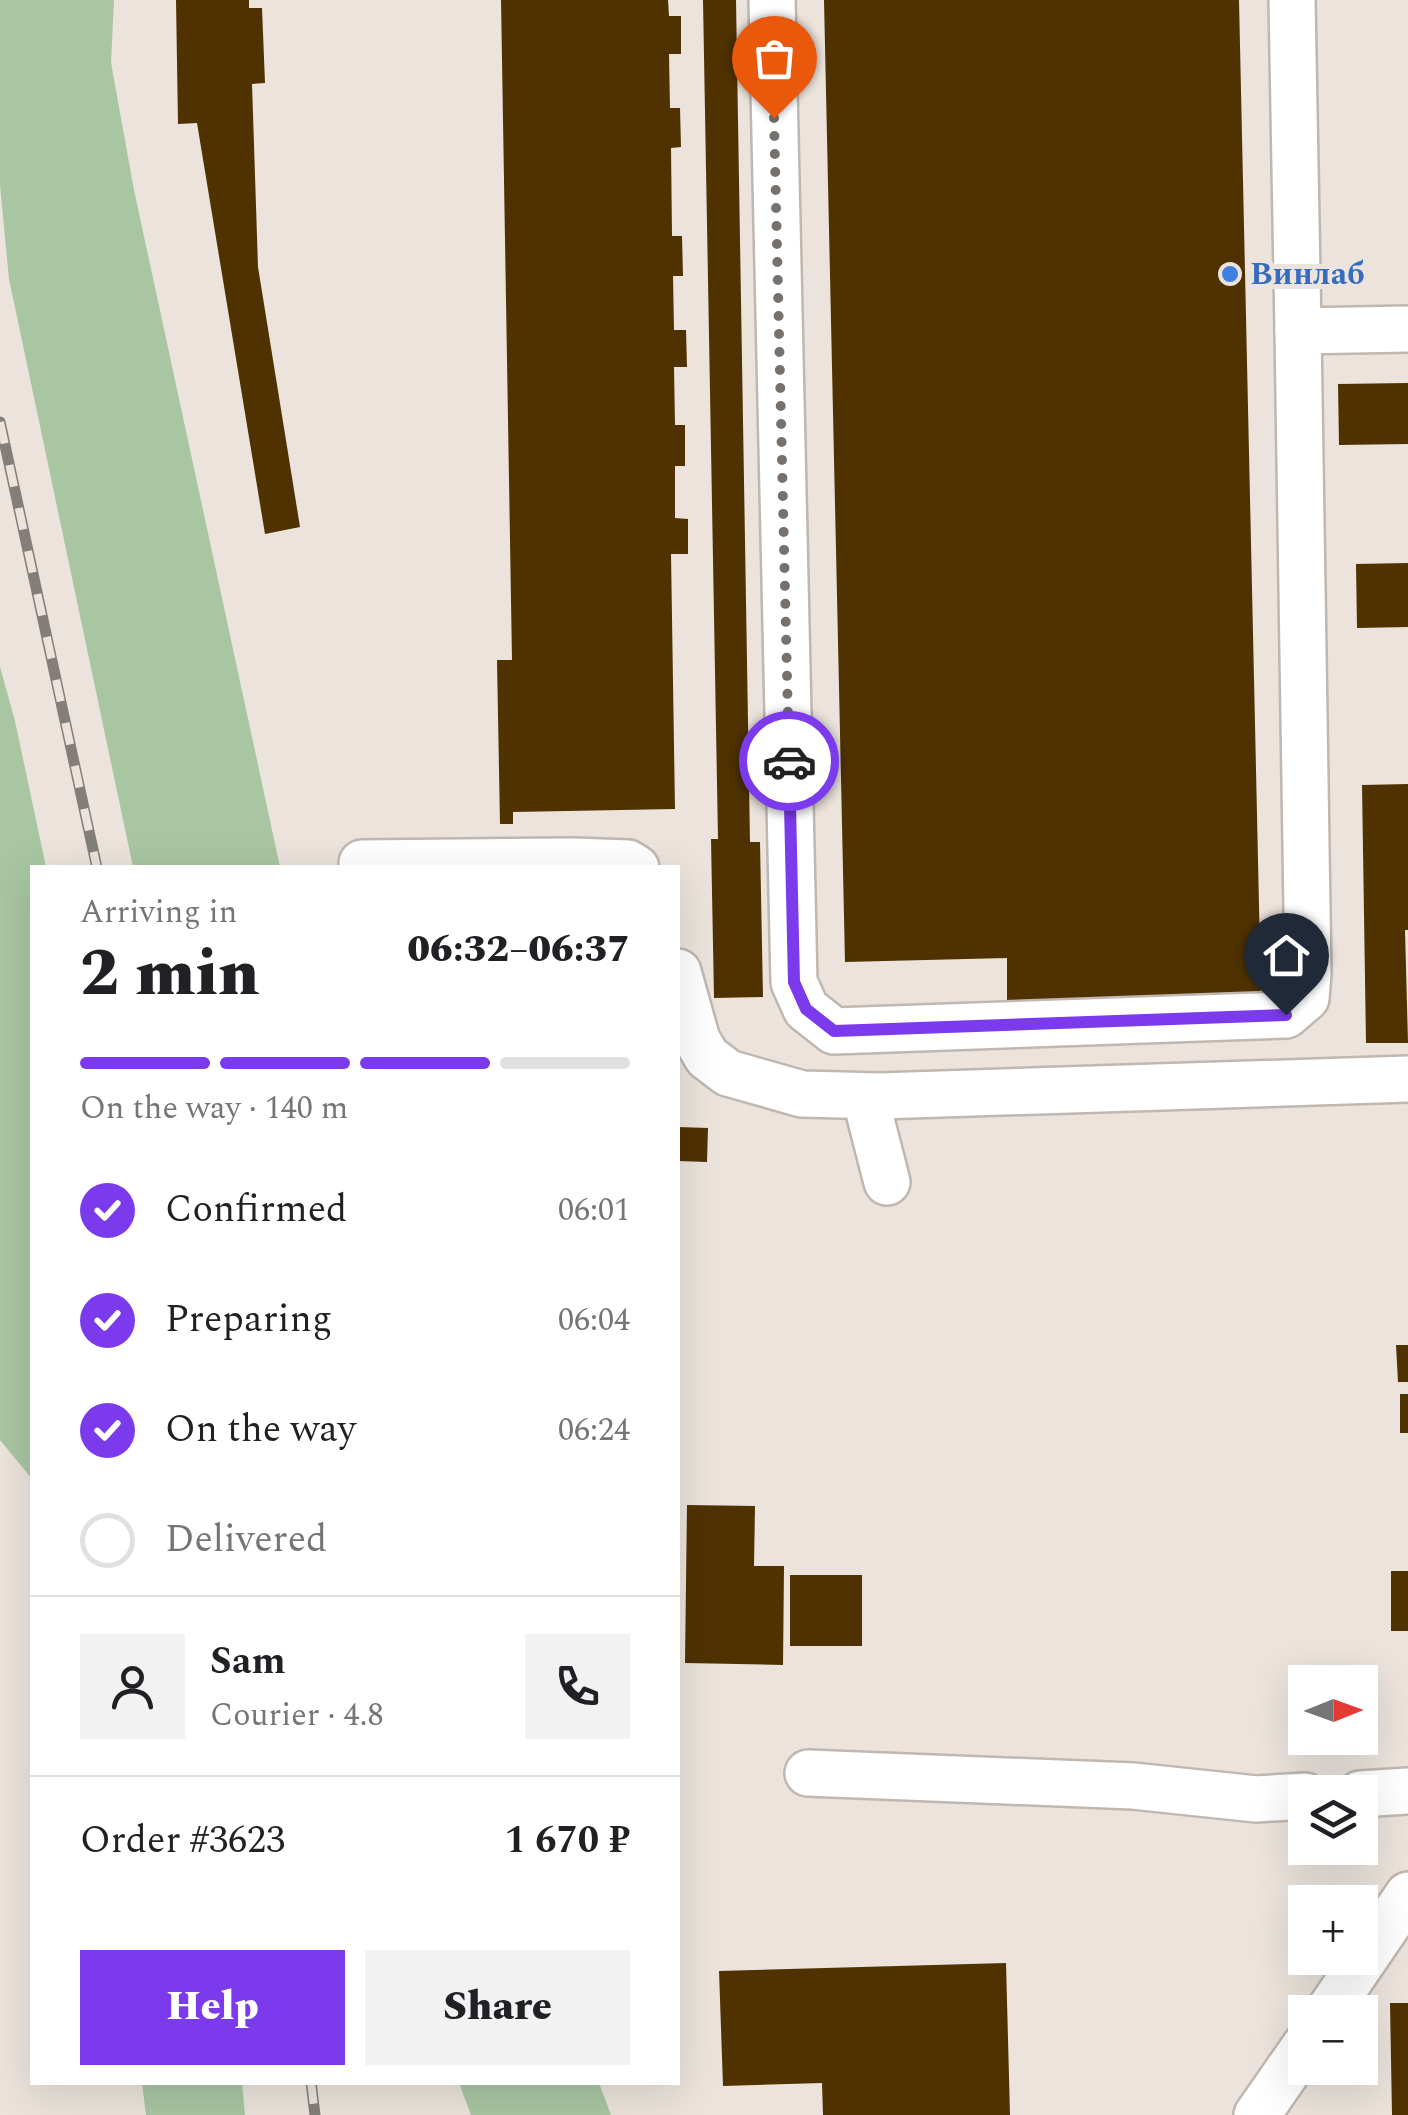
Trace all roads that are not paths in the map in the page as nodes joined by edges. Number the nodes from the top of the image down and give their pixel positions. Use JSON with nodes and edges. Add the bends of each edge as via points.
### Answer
{"nodes":[{"id":1,"x":772,"y":0,"type":"edge"},
{"id":2,"x":1292,"y":0,"type":"edge"},
{"id":3,"x":1408,"y":329,"type":"edge"},
{"id":4,"x":1298,"y":331,"type":"junction"},
{"id":5,"x":362,"y":863,"type":"dead end"},
{"id":6,"x":632,"y":865,"type":"edge"},
{"id":7,"x":680,"y":979,"type":"edge"},
{"id":8,"x":1408,"y":1079,"type":"edge"},
{"id":9,"x":880,"y":1096,"type":"junction"},
{"id":10,"x":887,"y":1182,"type":"dead end"},
{"id":11,"x":808,"y":1772,"type":"dead end"},
{"id":12,"x":1408,"y":1791,"type":"edge"},
{"id":13,"x":1378,"y":1793,"type":"edge"},
{"id":14,"x":1288,"y":1797,"type":"edge"},
{"id":15,"x":1408,"y":1895,"type":"edge"},
{"id":16,"x":1340,"y":1995,"type":"edge"},
{"id":17,"x":1288,"y":2070,"type":"edge"},
{"id":18,"x":1257,"y":2115,"type":"edge"}],
"edges":[{"from":1,"to":4,"type":"lane","via":[[794,982],[806,1009],[834,1031],[1286,1015],[1306,998]]},
{"from":2,"to":4,"type":"lane"},
{"from":3,"to":4,"type":"lane"},
{"from":5,"to":6,"type":"lane"},
{"from":7,"to":9,"type":"lane","via":[[698,1040],[728,1073],[802,1094]]},
{"from":8,"to":9,"type":"lane"},
{"from":9,"to":10,"type":"lane","via":[[870,1116]]},
{"from":11,"to":14,"type":"lane"},
{"from":12,"to":13,"type":"lane"},
{"from":15,"to":16,"type":"lane"},
{"from":17,"to":18,"type":"lane"}]}
